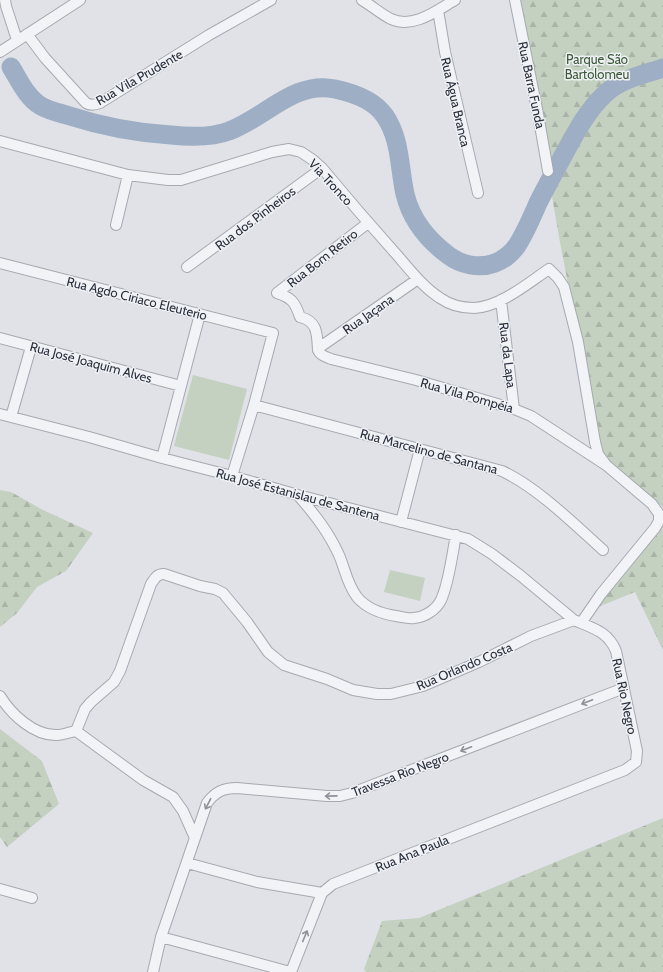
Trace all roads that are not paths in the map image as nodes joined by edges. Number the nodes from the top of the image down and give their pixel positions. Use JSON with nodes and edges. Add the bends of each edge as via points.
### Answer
{"nodes":[{"id":1,"x":5,"y":0,"type":"edge"},
{"id":2,"x":80,"y":0,"type":"edge"},
{"id":3,"x":270,"y":0,"type":"edge"},
{"id":4,"x":364,"y":0,"type":"edge"},
{"id":5,"x":455,"y":0,"type":"edge"},
{"id":6,"x":515,"y":0,"type":"edge"},
{"id":7,"x":438,"y":10,"type":"junction"},
{"id":8,"x":27,"y":34,"type":"junction"},
{"id":9,"x":17,"y":40,"type":"junction"},
{"id":10,"x":0,"y":52,"type":"edge"},
{"id":11,"x":0,"y":141,"type":"edge"},
{"id":12,"x":322,"y":168,"type":"junction"},
{"id":13,"x":548,"y":171,"type":"dead end"},
{"id":14,"x":128,"y":175,"type":"junction"},
{"id":15,"x":478,"y":193,"type":"dead end"},
{"id":16,"x":368,"y":222,"type":"junction"},
{"id":17,"x":116,"y":225,"type":"dead end"},
{"id":18,"x":0,"y":263,"type":"edge"},
{"id":19,"x":187,"y":267,"type":"dead end"},
{"id":20,"x":418,"y":278,"type":"junction"},
{"id":21,"x":501,"y":300,"type":"junction"},
{"id":22,"x":200,"y":314,"type":"junction"},
{"id":23,"x":0,"y":338,"type":"edge"},
{"id":24,"x":31,"y":347,"type":"junction"},
{"id":25,"x":318,"y":350,"type":"junction"},
{"id":26,"x":181,"y":386,"type":"junction"},
{"id":27,"x":254,"y":405,"type":"junction"},
{"id":28,"x":514,"y":409,"type":"junction"},
{"id":29,"x":0,"y":414,"type":"edge"},
{"id":30,"x":11,"y":417,"type":"junction"},
{"id":31,"x":420,"y":449,"type":"junction"},
{"id":32,"x":162,"y":458,"type":"junction"},
{"id":33,"x":606,"y":465,"type":"junction"},
{"id":34,"x":232,"y":476,"type":"junction"},
{"id":35,"x":298,"y":495,"type":"junction"},
{"id":36,"x":401,"y":522,"type":"junction"},
{"id":37,"x":456,"y":535,"type":"junction"},
{"id":38,"x":603,"y":550,"type":"dead end"},
{"id":39,"x":578,"y":621,"type":"junction"},
{"id":40,"x":624,"y":688,"type":"junction"},
{"id":41,"x":0,"y":696,"type":"edge"},
{"id":42,"x":76,"y":731,"type":"junction"},
{"id":43,"x":633,"y":765,"type":"joint"},
{"id":44,"x":195,"y":838,"type":"junction"},
{"id":45,"x":187,"y":864,"type":"junction"},
{"id":46,"x":0,"y":889,"type":"edge"},
{"id":47,"x":322,"y":893,"type":"junction"},
{"id":48,"x":32,"y":898,"type":"dead end"},
{"id":49,"x":161,"y":937,"type":"junction"},
{"id":50,"x":153,"y":972,"type":"edge"},
{"id":51,"x":291,"y":972,"type":"edge"}],
"edges":[{"from":1,"to":9,"type":"street"},
{"from":2,"to":8,"type":"street"},
{"from":3,"to":8,"type":"street","name":"Rua Vila Prudente","via":[[94,105],[86,103]]},
{"from":4,"to":7,"type":"street","via":[[390,19],[401,22],[416,20]]},
{"from":5,"to":7,"type":"street"},
{"from":6,"to":13,"type":"street","name":"Rua Barra Funda"},
{"from":7,"to":15,"type":"street","name":"Rua Água Branca","via":[[445,52]]},
{"from":8,"to":9,"type":"street"},
{"from":9,"to":10,"type":"street"},
{"from":11,"to":14,"type":"street","name":"Via Tronco"},
{"from":12,"to":14,"type":"street","name":"Via Tronco","via":[[302,152],[289,149],[181,180]]},
{"from":12,"to":16,"type":"street","name":"Via Tronco"},
{"from":12,"to":19,"type":"street","name":"Rua dos Pinheiros"},
{"from":14,"to":17,"type":"street"},
{"from":16,"to":20,"type":"street","name":"Via Tronco"},
{"from":16,"to":25,"type":"street","name":"Rua Bom Retiro","via":[[277,293],[288,297],[296,305],[300,317],[312,322]]},
{"from":18,"to":22,"type":"street","name":"Rua Agdo Ciriaco Eleuterio"},
{"from":20,"to":21,"type":"street","name":"Via Tronco","via":[[438,297],[459,307],[475,308]]},
{"from":20,"to":25,"type":"street","name":"Rua Jaçana"},
{"from":21,"to":28,"type":"street","name":"Rua da Lapa"},
{"from":21,"to":33,"type":"street","name":"Via Tronco","via":[[549,269],[564,287],[578,342],[595,442],[598,454]]},
{"from":22,"to":26,"type":"street"},
{"from":22,"to":27,"type":"street","name":"Rua Agdo Ciriaco Eleuterio","via":[[273,333]]},
{"from":23,"to":24,"type":"street","name":"Rua José Joaquim Alves"},
{"from":24,"to":26,"type":"street","name":"Rua José Joaquim Alves"},
{"from":24,"to":30,"type":"street"},
{"from":25,"to":28,"type":"street","name":"Rua Vila Pompéia","via":[[323,356],[332,359],[416,380]]},
{"from":26,"to":32,"type":"street"},
{"from":27,"to":31,"type":"street","name":"Rua Marcelino de Santana"},
{"from":27,"to":34,"type":"street"},
{"from":28,"to":33,"type":"street","name":"Rua Vila Pompéia","via":[[531,416]]},
{"from":29,"to":30,"type":"street","name":"Rua José Estanislau de Santena"},
{"from":30,"to":32,"type":"street","name":"Rua José Estanislau de Santena"},
{"from":31,"to":36,"type":"street"},
{"from":31,"to":38,"type":"street","name":"Rua Marcelino de Santana","via":[[489,466],[512,476],[536,492]]},
{"from":32,"to":34,"type":"street","name":"Rua José Estanislau de Santena"},
{"from":33,"to":39,"type":"street","via":[[652,504],[659,514],[658,521],[655,528]]},
{"from":34,"to":35,"type":"street","name":"Rua José Estanislau de Santena"},
{"from":35,"to":36,"type":"street","name":"Rua José Estanislau de Santena"},
{"from":35,"to":37,"type":"street","via":[[329,534],[340,556],[348,583],[357,597],[369,607],[384,614],[414,619],[429,613],[440,602]]},
{"from":36,"to":37,"type":"street","name":"Rua José Estanislau de Santena"},
{"from":37,"to":39,"type":"street","name":"Rua José Estanislau de Santena","via":[[474,542],[492,554]]},
{"from":39,"to":40,"type":"street","name":"Rua Rio Negro","via":[[601,632],[612,642]]},
{"from":39,"to":42,"type":"street","name":"Rua Orlando Costa","via":[[531,636],[423,686],[391,694],[377,694],[353,690],[284,665],[265,649],[223,593],[160,574],[151,584],[120,671],[114,682],[85,709]]},
{"from":40,"to":43,"type":"street","name":"Rua Rio Negro","via":[[637,751]]},
{"from":40,"to":44,"type":"street","name":"Travessa Rio Negro","one_way":true,"via":[[352,793],[328,796],[228,788],[212,796],[207,803]]},
{"from":41,"to":42,"type":"street","via":[[25,724],[32,728],[56,735]]},
{"from":42,"to":44,"type":"street","via":[[143,780],[173,797],[183,811]]},
{"from":43,"to":47,"type":"street","name":"Rua Ana Paula","via":[[617,774],[333,884]]},
{"from":44,"to":45,"type":"street","name":"Travessa Rio Negro"},
{"from":45,"to":47,"type":"street","via":[[257,882]]},
{"from":45,"to":49,"type":"street","name":"Travessa Rio Negro"},
{"from":46,"to":48,"type":"street"},
{"from":51,"to":47,"type":"street","one_way":true},
{"from":49,"to":50,"type":"street","name":"Travessa Rio Negro"},
{"from":49,"to":51,"type":"street"}]}
